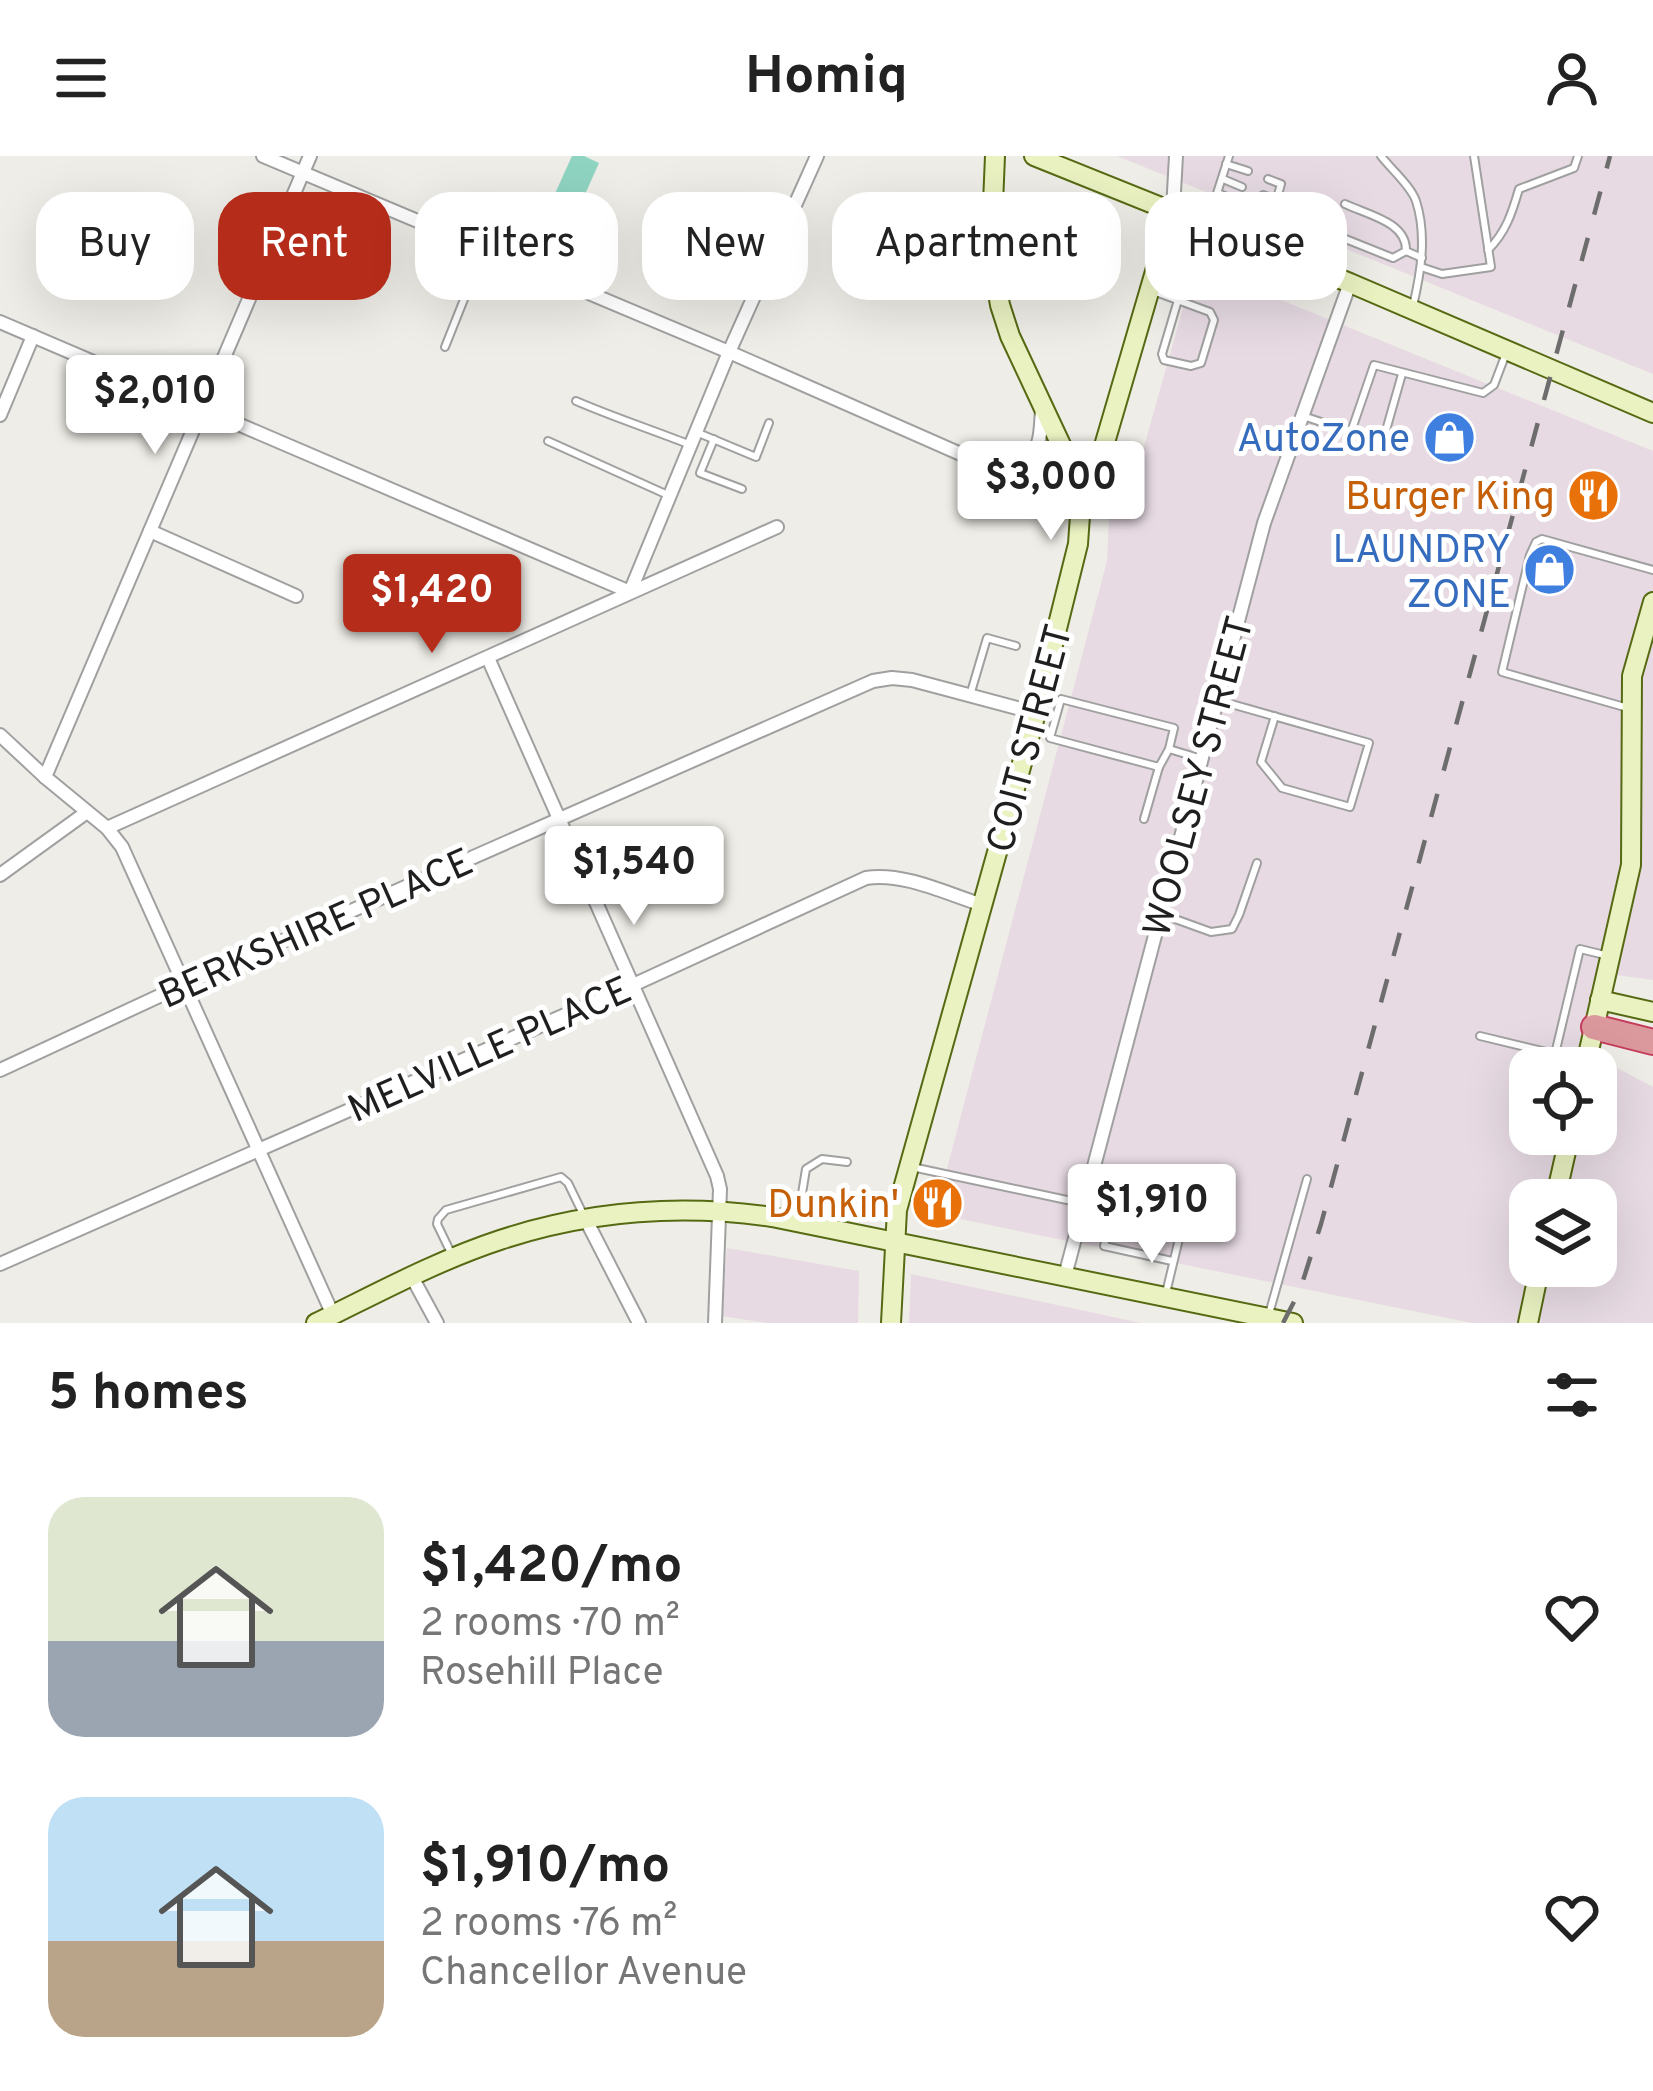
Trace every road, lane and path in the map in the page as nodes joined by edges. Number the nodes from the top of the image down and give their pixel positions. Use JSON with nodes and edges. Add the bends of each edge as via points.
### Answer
{"nodes":[{"id":1,"x":263,"y":156,"type":"edge"},
{"id":2,"x":310,"y":156,"type":"edge"},
{"id":3,"x":817,"y":156,"type":"edge"},
{"id":4,"x":995,"y":156,"type":"edge"},
{"id":5,"x":1034,"y":156,"type":"edge"},
{"id":6,"x":1176,"y":156,"type":"edge"},
{"id":7,"x":1381,"y":156,"type":"edge"},
{"id":8,"x":1474,"y":156,"type":"edge"},
{"id":9,"x":1578,"y":156,"type":"edge"},
{"id":10,"x":1228,"y":160,"type":"edge"},
{"id":11,"x":1248,"y":171,"type":"dead end"},
{"id":12,"x":303,"y":173,"type":"junction"},
{"id":13,"x":1222,"y":179,"type":"junction"},
{"id":14,"x":1268,"y":179,"type":"dead end"},
{"id":15,"x":1242,"y":187,"type":"dead end"},
{"id":16,"x":1174,"y":192,"type":"edge"},
{"id":17,"x":1218,"y":192,"type":"edge"},
{"id":18,"x":1278,"y":192,"type":"edge"},
{"id":19,"x":1145,"y":198,"type":"edge"},
{"id":20,"x":1347,"y":205,"type":"edge"},
{"id":21,"x":415,"y":220,"type":"edge"},
{"id":22,"x":1347,"y":239,"type":"edge"},
{"id":23,"x":1488,"y":250,"type":"junction"},
{"id":24,"x":1406,"y":251,"type":"junction"},
{"id":25,"x":1421,"y":262,"type":"junction"},
{"id":26,"x":1347,"y":281,"type":"edge"},
{"id":27,"x":1351,"y":283,"type":"junction"},
{"id":28,"x":464,"y":300,"type":"edge"},
{"id":29,"x":605,"y":300,"type":"edge"},
{"id":30,"x":1147,"y":300,"type":"edge"},
{"id":31,"x":1178,"y":301,"type":"joint"},
{"id":32,"x":1412,"y":310,"type":"junction"},
{"id":33,"x":0,"y":322,"type":"edge"},
{"id":34,"x":33,"y":337,"type":"junction"},
{"id":35,"x":445,"y":347,"type":"dead end"},
{"id":36,"x":729,"y":352,"type":"junction"},
{"id":37,"x":1507,"y":352,"type":"junction"},
{"id":38,"x":1402,"y":372,"type":"junction"},
{"id":39,"x":576,"y":401,"type":"dead end"},
{"id":40,"x":1042,"y":401,"type":"junction"},
{"id":41,"x":202,"y":409,"type":"junction"},
{"id":42,"x":1653,"y":413,"type":"edge"},
{"id":43,"x":0,"y":415,"type":"edge"},
{"id":44,"x":1303,"y":416,"type":"junction"},
{"id":45,"x":769,"y":423,"type":"dead end"},
{"id":46,"x":1351,"y":432,"type":"junction"},
{"id":47,"x":694,"y":439,"type":"junction"},
{"id":48,"x":714,"y":439,"type":"junction"},
{"id":49,"x":548,"y":441,"type":"dead end"},
{"id":50,"x":987,"y":466,"type":"junction"},
{"id":51,"x":742,"y":489,"type":"dead end"},
{"id":52,"x":670,"y":496,"type":"junction"},
{"id":53,"x":1081,"y":501,"type":"junction"},
{"id":54,"x":776,"y":527,"type":"dead end"},
{"id":55,"x":150,"y":531,"type":"junction"},
{"id":56,"x":1653,"y":570,"type":"edge"},
{"id":57,"x":630,"y":592,"type":"junction"},
{"id":58,"x":296,"y":596,"type":"dead end"},
{"id":59,"x":1653,"y":602,"type":"edge"},
{"id":60,"x":1016,"y":646,"type":"dead end"},
{"id":61,"x":488,"y":658,"type":"junction"},
{"id":62,"x":970,"y":696,"type":"junction"},
{"id":63,"x":1217,"y":700,"type":"junction"},
{"id":64,"x":1631,"y":709,"type":"junction"},
{"id":65,"x":1036,"y":713,"type":"junction"},
{"id":66,"x":1275,"y":716,"type":"junction"},
{"id":67,"x":2,"y":739,"type":"edge"},
{"id":68,"x":1168,"y":749,"type":"junction"},
{"id":69,"x":1202,"y":759,"type":"junction"},
{"id":70,"x":1159,"y":767,"type":"junction"},
{"id":71,"x":45,"y":778,"type":"junction"},
{"id":72,"x":87,"y":812,"type":"junction"},
{"id":73,"x":559,"y":818,"type":"junction"},
{"id":74,"x":1144,"y":820,"type":"dead end"},
{"id":75,"x":106,"y":828,"type":"junction"},
{"id":76,"x":1257,"y":863,"type":"dead end"},
{"id":77,"x":0,"y":875,"type":"edge"},
{"id":78,"x":983,"y":905,"type":"junction"},
{"id":79,"x":1160,"y":914,"type":"junction"},
{"id":80,"x":1610,"y":956,"type":"junction"},
{"id":81,"x":183,"y":985,"type":"junction"},
{"id":82,"x":633,"y":985,"type":"junction"},
{"id":83,"x":1600,"y":1000,"type":"junction"},
{"id":84,"x":1653,"y":1012,"type":"edge"},
{"id":85,"x":1594,"y":1027,"type":"junction"},
{"id":86,"x":1480,"y":1036,"type":"dead end"},
{"id":87,"x":1653,"y":1042,"type":"edge"},
{"id":88,"x":1526,"y":1047,"type":"edge"},
{"id":89,"x":1557,"y":1047,"type":"edge"},
{"id":90,"x":1590,"y":1047,"type":"edge"},
{"id":91,"x":0,"y":1070,"type":"edge"},
{"id":92,"x":259,"y":1151,"type":"junction"},
{"id":93,"x":847,"y":1162,"type":"dead end"},
{"id":94,"x":909,"y":1166,"type":"junction"},
{"id":95,"x":1306,"y":1179,"type":"dead end"},
{"id":96,"x":1086,"y":1199,"type":"junction"},
{"id":97,"x":1114,"y":1201,"type":"junction"},
{"id":98,"x":719,"y":1211,"type":"junction"},
{"id":99,"x":585,"y":1218,"type":"junction"},
{"id":100,"x":797,"y":1222,"type":"junction"},
{"id":101,"x":894,"y":1241,"type":"junction"},
{"id":102,"x":453,"y":1258,"type":"junction"},
{"id":103,"x":1174,"y":1262,"type":"junction"},
{"id":104,"x":0,"y":1264,"type":"edge"},
{"id":105,"x":412,"y":1276,"type":"junction"},
{"id":106,"x":1065,"y":1276,"type":"junction"},
{"id":107,"x":1536,"y":1287,"type":"edge"},
{"id":108,"x":1166,"y":1297,"type":"junction"},
{"id":109,"x":1268,"y":1318,"type":"junction"},
{"id":110,"x":324,"y":1319,"type":"edge"},
{"id":111,"x":437,"y":1323,"type":"edge"},
{"id":112,"x":639,"y":1323,"type":"edge"},
{"id":113,"x":716,"y":1323,"type":"edge"},
{"id":114,"x":891,"y":1323,"type":"edge"},
{"id":115,"x":1293,"y":1323,"type":"edge"},
{"id":116,"x":1528,"y":1323,"type":"edge"}],
"edges":[{"from":1,"to":12,"type":"street"},
{"from":2,"to":12,"type":"street"},
{"from":3,"to":36,"type":"street"},
{"from":4,"to":40,"type":"main road","via":[[992,272]]},
{"from":5,"to":19,"type":"main road"},
{"from":6,"to":16,"type":"street","name":"COIT STREET"},
{"from":7,"to":25,"type":"lane","via":[[1415,198]]},
{"from":8,"to":23,"type":"lane"},
{"from":9,"to":23,"type":"lane","via":[[1574,168],[1519,189]]},
{"from":10,"to":11,"type":"lane"},
{"from":10,"to":13,"type":"lane"},
{"from":12,"to":21,"type":"street"},
{"from":12,"to":41,"type":"street"},
{"from":13,"to":15,"type":"lane"},
{"from":13,"to":17,"type":"lane"},
{"from":14,"to":18,"type":"lane","via":[[1281,184]]},
{"from":20,"to":24,"type":"lane","via":[[1400,229]]},
{"from":22,"to":24,"type":"lane","via":[[1394,257]]},
{"from":23,"to":25,"type":"lane","via":[[1491,267],[1442,274]]},
{"from":24,"to":25,"type":"lane"},
{"from":25,"to":32,"type":"lane"},
{"from":26,"to":27,"type":"main road"},
{"from":27,"to":32,"type":"main road"},
{"from":27,"to":44,"type":"street","name":"WOOLSEY STREET"},
{"from":28,"to":35,"type":"lane"},
{"from":29,"to":36,"type":"street"},
{"from":30,"to":53,"type":"main road","name":"COIT STREET"},
{"from":31,"to":31,"type":"lane","via":[[1214,320],[1201,363],[1191,366],[1162,355]]},
{"from":32,"to":37,"type":"main road"},
{"from":33,"to":34,"type":"street"},
{"from":34,"to":41,"type":"street"},
{"from":34,"to":43,"type":"street"},
{"from":36,"to":47,"type":"street"},
{"from":36,"to":50,"type":"street"},
{"from":37,"to":38,"type":"lane","via":[[1483,393]]},
{"from":37,"to":42,"type":"main road"},
{"from":38,"to":46,"type":"lane","via":[[1374,365]]},
{"from":38,"to":46,"type":"lane","via":[[1383,442]]},
{"from":39,"to":47,"type":"lane"},
{"from":40,"to":50,"type":"street","via":[[1040,446],[1031,457]]},
{"from":40,"to":53,"type":"main road"},
{"from":41,"to":55,"type":"street"},
{"from":41,"to":57,"type":"street"},
{"from":44,"to":46,"type":"lane"},
{"from":44,"to":63,"type":"street","name":"WOOLSEY STREET","via":[[1264,523]]},
{"from":45,"to":48,"type":"lane","via":[[756,457]]},
{"from":47,"to":48,"type":"lane"},
{"from":47,"to":52,"type":"street"},
{"from":48,"to":51,"type":"lane","via":[[700,473]]},
{"from":49,"to":52,"type":"lane"},
{"from":50,"to":53,"type":"street"},
{"from":52,"to":57,"type":"street"},
{"from":53,"to":65,"type":"main road","name":"COIT STREET"},
{"from":54,"to":57,"type":"street"},
{"from":55,"to":58,"type":"street"},
{"from":55,"to":71,"type":"street"},
{"from":56,"to":64,"type":"lane","via":[[1542,539],[1530,555],[1505,652],[1502,672]]},
{"from":57,"to":61,"type":"street"},
{"from":59,"to":64,"type":"main road"},
{"from":60,"to":62,"type":"lane","via":[[987,638]]},
{"from":61,"to":73,"type":"street"},
{"from":61,"to":75,"type":"street"},
{"from":62,"to":65,"type":"street","name":"BERKSHIRE PLACE"},
{"from":62,"to":73,"type":"street","name":"BERKSHIRE PLACE","via":[[912,680],[873,681]]},
{"from":63,"to":66,"type":"lane"},
{"from":63,"to":69,"type":"street","name":"WOOLSEY STREET"},
{"from":64,"to":80,"type":"main road","via":[[1633,845]]},
{"from":65,"to":78,"type":"main road","name":"COIT STREET"},
{"from":66,"to":66,"type":"lane","via":[[1369,743],[1350,807],[1282,788],[1261,762]]},
{"from":67,"to":71,"type":"street"},
{"from":68,"to":69,"type":"lane"},
{"from":68,"to":70,"type":"lane"},
{"from":68,"to":70,"type":"lane","via":[[1174,728],[1061,699],[1050,738]]},
{"from":69,"to":79,"type":"street","name":"WOOLSEY STREET"},
{"from":70,"to":74,"type":"lane"},
{"from":71,"to":72,"type":"street"},
{"from":72,"to":75,"type":"street"},
{"from":72,"to":77,"type":"street"},
{"from":73,"to":81,"type":"street","name":"BERKSHIRE PLACE"},
{"from":73,"to":82,"type":"street"},
{"from":75,"to":81,"type":"street"},
{"from":76,"to":79,"type":"lane","via":[[1232,929],[1211,932]]},
{"from":78,"to":82,"type":"street","name":"MELVILLE PLACE","via":[[898,878],[866,878]]},
{"from":78,"to":94,"type":"main road","name":"COIT STREET"},
{"from":79,"to":96,"type":"street","name":"WOOLSEY STREET"},
{"from":80,"to":83,"type":"main road"},
{"from":80,"to":89,"type":"lane","via":[[1580,949]]},
{"from":81,"to":91,"type":"street","name":"BERKSHIRE PLACE"},
{"from":81,"to":92,"type":"street"},
{"from":82,"to":92,"type":"street","name":"MELVILLE PLACE"},
{"from":82,"to":98,"type":"street","via":[[717,1176]]},
{"from":83,"to":84,"type":"main road"},
{"from":83,"to":85,"type":"main road"},
{"from":85,"to":87,"type":"highway"},
{"from":85,"to":90,"type":"main road"},
{"from":86,"to":88,"type":"lane"},
{"from":92,"to":104,"type":"street","name":"MELVILLE PLACE"},
{"from":92,"to":110,"type":"street"},
{"from":93,"to":100,"type":"lane","via":[[822,1159],[806,1169]]},
{"from":94,"to":96,"type":"lane"},
{"from":94,"to":101,"type":"main road","name":"COIT STREET"},
{"from":95,"to":109,"type":"lane"},
{"from":96,"to":97,"type":"lane"},
{"from":96,"to":106,"type":"street","name":"WOOLSEY STREET"},
{"from":97,"to":103,"type":"lane","via":[[1184,1217]]},
{"from":97,"to":103,"type":"lane","via":[[1104,1246]]},
{"from":98,"to":99,"type":"main road"},
{"from":98,"to":100,"type":"main road"},
{"from":98,"to":113,"type":"street"},
{"from":99,"to":102,"type":"main road"},
{"from":99,"to":102,"type":"lane","via":[[561,1177],[464,1204],[438,1219]]},
{"from":99,"to":112,"type":"street"},
{"from":100,"to":101,"type":"main road"},
{"from":101,"to":106,"type":"main road"},
{"from":101,"to":114,"type":"main road","name":"COIT STREET"},
{"from":102,"to":105,"type":"main road"},
{"from":103,"to":108,"type":"lane"},
{"from":105,"to":110,"type":"main road"},
{"from":105,"to":111,"type":"street"},
{"from":106,"to":108,"type":"main road"},
{"from":107,"to":116,"type":"main road"},
{"from":108,"to":109,"type":"main road"},
{"from":109,"to":115,"type":"main road"}]}
